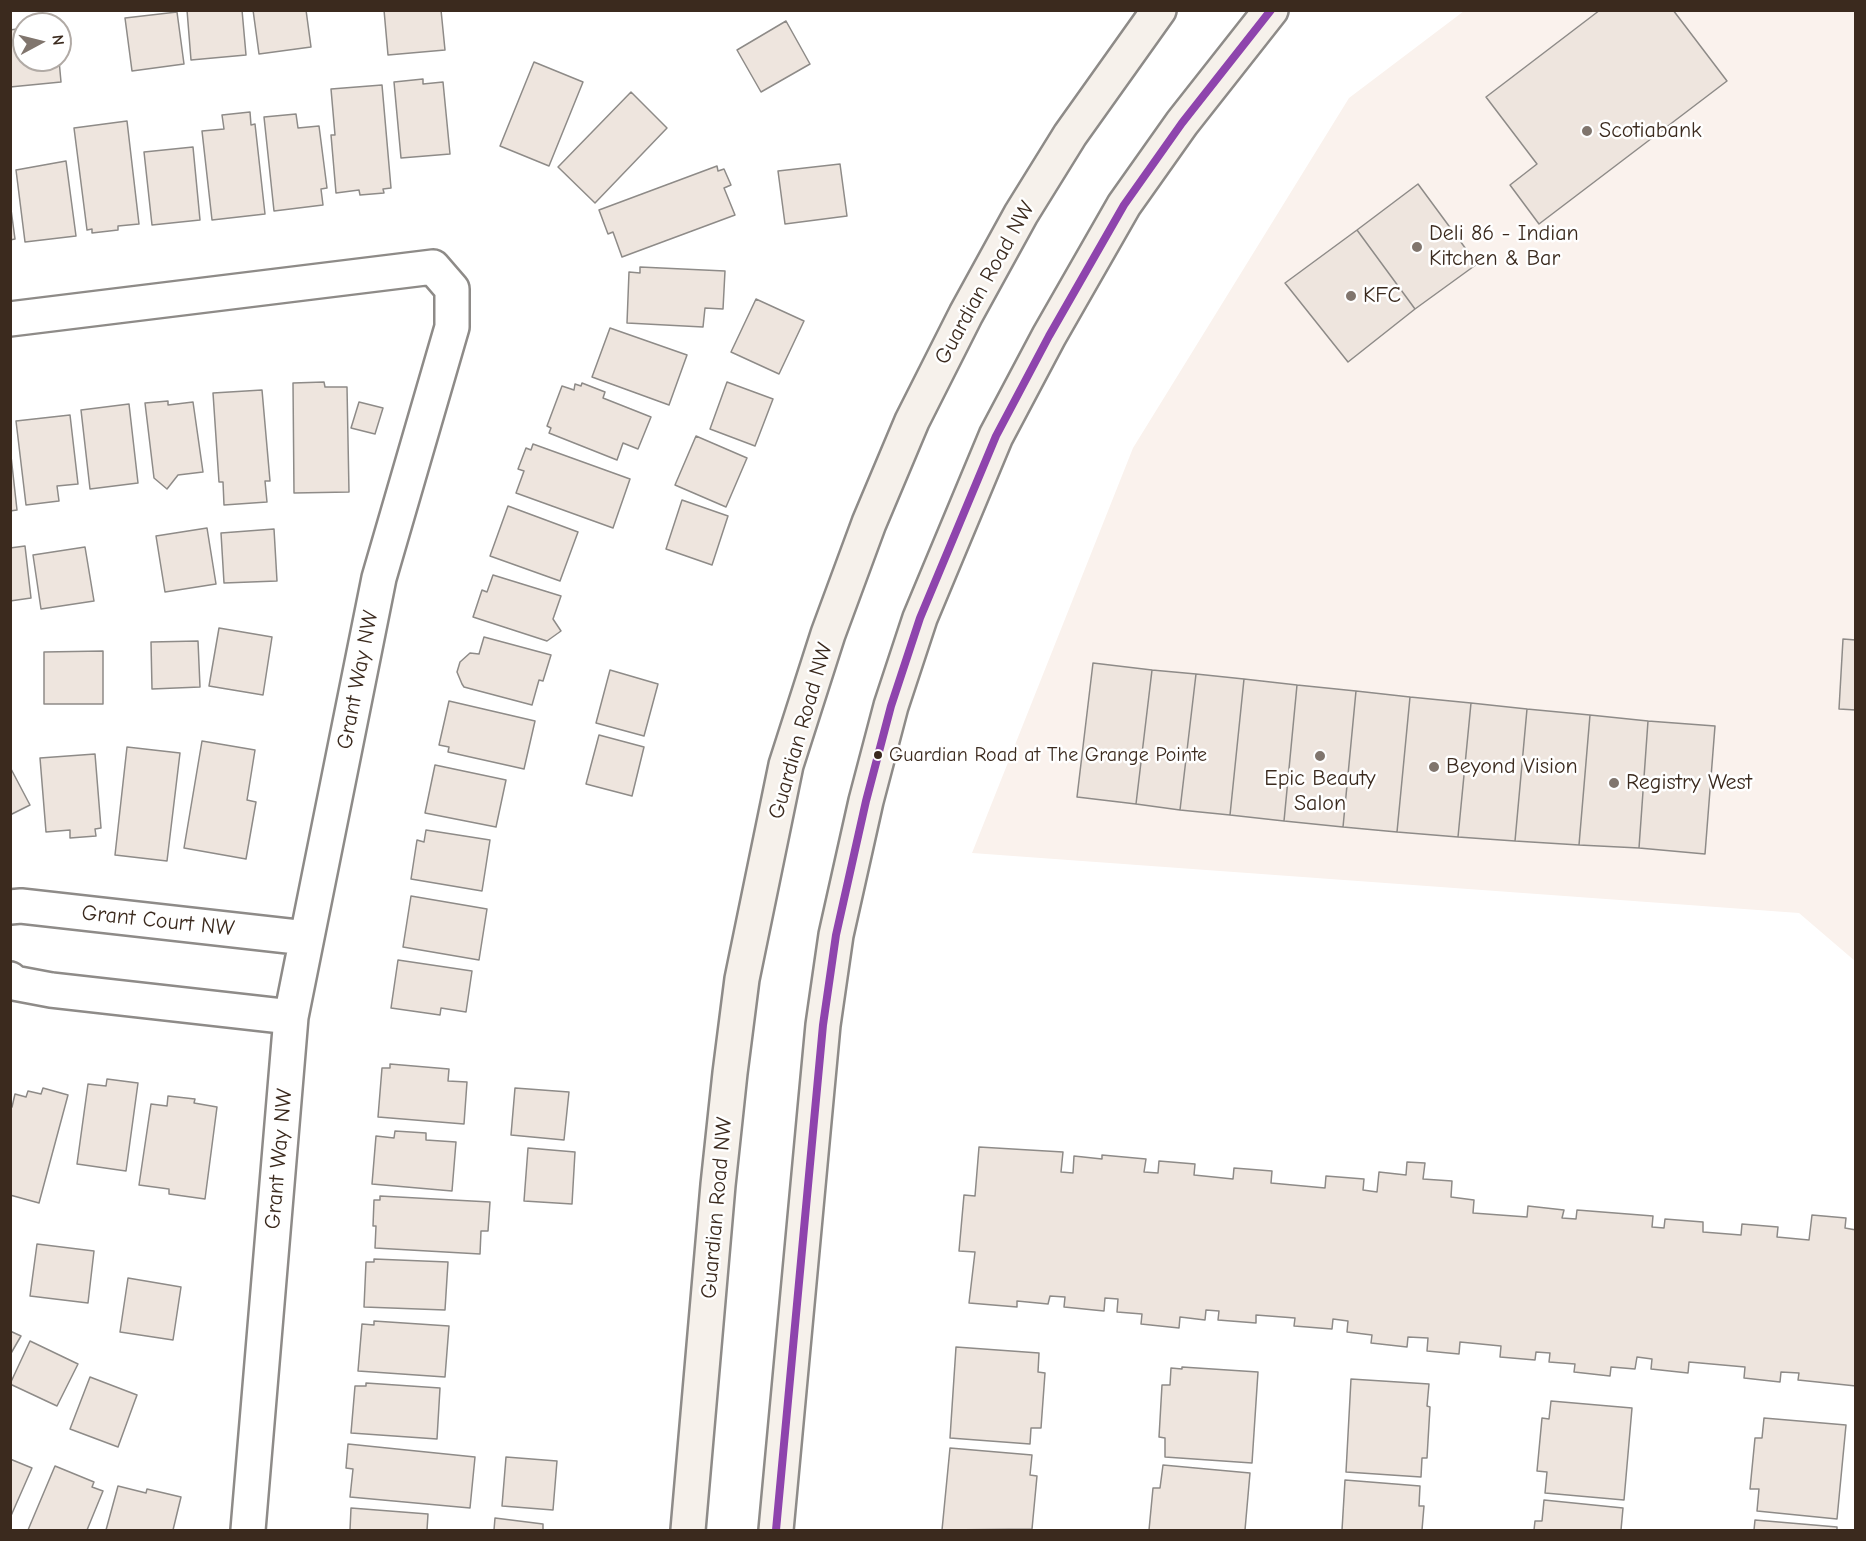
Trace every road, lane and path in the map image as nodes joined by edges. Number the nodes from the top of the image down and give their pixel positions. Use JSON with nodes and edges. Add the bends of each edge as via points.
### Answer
{"nodes":[{"id":1,"x":1159,"y":10,"type":"edge"},
{"id":2,"x":1271,"y":10,"type":"edge"},
{"id":3,"x":10,"y":318,"type":"edge"},
{"id":4,"x":10,"y":907,"type":"edge"},
{"id":5,"x":306,"y":938,"type":"junction"},
{"id":6,"x":10,"y":979,"type":"edge"},
{"id":7,"x":291,"y":1017,"type":"junction"},
{"id":8,"x":249,"y":1530,"type":"edge"},
{"id":9,"x":688,"y":1530,"type":"edge"},
{"id":10,"x":776,"y":1530,"type":"edge"}],
"edges":[{"from":1,"to":9,"type":"main road","name":"Guardian Road NW","via":[[1070,135],[1021,214],[912,421],[869,522],[786,765],[737,1014]]},
{"from":2,"to":10,"type":"main road","via":[[1182,123],[1124,205],[996,436],[916,629],[891,706],[836,935],[823,1025]]},
{"from":3,"to":5,"type":"street","name":"Grant Way NW","via":[[434,267],[452,289],[452,327],[379,578]]},
{"from":4,"to":5,"type":"street","name":"Grant Court NW"},
{"from":5,"to":7,"type":"street","name":"Grant Way NW"},
{"from":6,"to":7,"type":"street","via":[[51,990]]},
{"from":7,"to":8,"type":"street","name":"Grant Way NW"}]}
